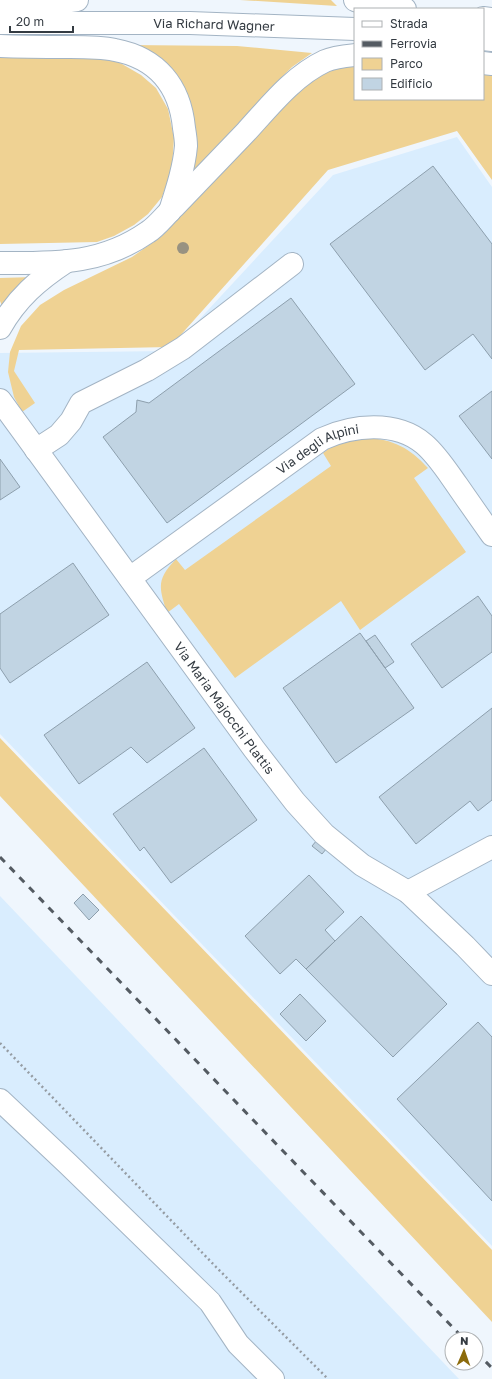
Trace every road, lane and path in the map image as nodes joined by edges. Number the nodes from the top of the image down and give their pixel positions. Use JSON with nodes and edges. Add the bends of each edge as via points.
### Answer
{"nodes":[{"id":1,"x":78,"y":0,"type":"edge"},
{"id":2,"x":355,"y":0,"type":"edge"},
{"id":3,"x":0,"y":3,"type":"edge"},
{"id":4,"x":394,"y":8,"type":"edge"},
{"id":5,"x":0,"y":23,"type":"edge"},
{"id":6,"x":354,"y":29,"type":"edge"},
{"id":7,"x":0,"y":46,"type":"edge"},
{"id":8,"x":354,"y":55,"type":"edge"},
{"id":9,"x":170,"y":211,"type":"junction"},
{"id":10,"x":66,"y":261,"type":"junction"},
{"id":11,"x":0,"y":263,"type":"edge"},
{"id":12,"x":292,"y":264,"type":"dead end"},
{"id":13,"x":0,"y":328,"type":"edge"},
{"id":14,"x":0,"y":400,"type":"edge"},
{"id":15,"x":36,"y":450,"type":"junction"},
{"id":16,"x":492,"y":535,"type":"edge"},
{"id":17,"x":130,"y":578,"type":"junction"},
{"id":18,"x":492,"y":847,"type":"edge"},
{"id":19,"x":408,"y":892,"type":"junction"},
{"id":20,"x":492,"y":974,"type":"edge"},
{"id":21,"x":0,"y":1043,"type":"edge"},
{"id":22,"x":0,"y":1100,"type":"edge"},
{"id":23,"x":273,"y":1379,"type":"edge"},
{"id":24,"x":328,"y":1379,"type":"edge"}],
"edges":[{"from":1,"to":3,"type":"street"},
{"from":2,"to":4,"type":"street","via":[[373,6]]},
{"from":5,"to":6,"type":"street","name":"Via Richard Wagner","via":[[190,23]]},
{"from":7,"to":9,"type":"street","via":[[116,50],[137,57],[166,78],[176,93],[183,116],[186,144],[182,175]]},
{"from":8,"to":9,"type":"street","via":[[326,61],[292,84]]},
{"from":9,"to":10,"type":"street","via":[[150,231],[121,248],[94,257]]},
{"from":10,"to":11,"type":"street"},
{"from":10,"to":13,"type":"street","via":[[44,276],[25,294]]},
{"from":12,"to":15,"type":"street","via":[[183,348],[81,404],[59,435]]},
{"from":14,"to":15,"type":"street","name":"Via Maria Majocchi Plattis"},
{"from":15,"to":17,"type":"street","name":"Via Maria Majocchi Plattis"},
{"from":16,"to":17,"type":"street","name":"Via degli Alpini","via":[[423,443],[392,430],[359,428],[344,430],[316,442]]},
{"from":17,"to":19,"type":"street","name":"Via Maria Majocchi Plattis","via":[[254,749],[308,817],[343,851]]},
{"from":18,"to":19,"type":"street"},
{"from":19,"to":20,"type":"street","name":"Via Maria Majocchi Plattis"},
{"from":21,"to":24,"type":"path","via":[[210,1261]]},
{"from":22,"to":23,"type":"street","via":[[210,1302],[238,1344]]}]}
